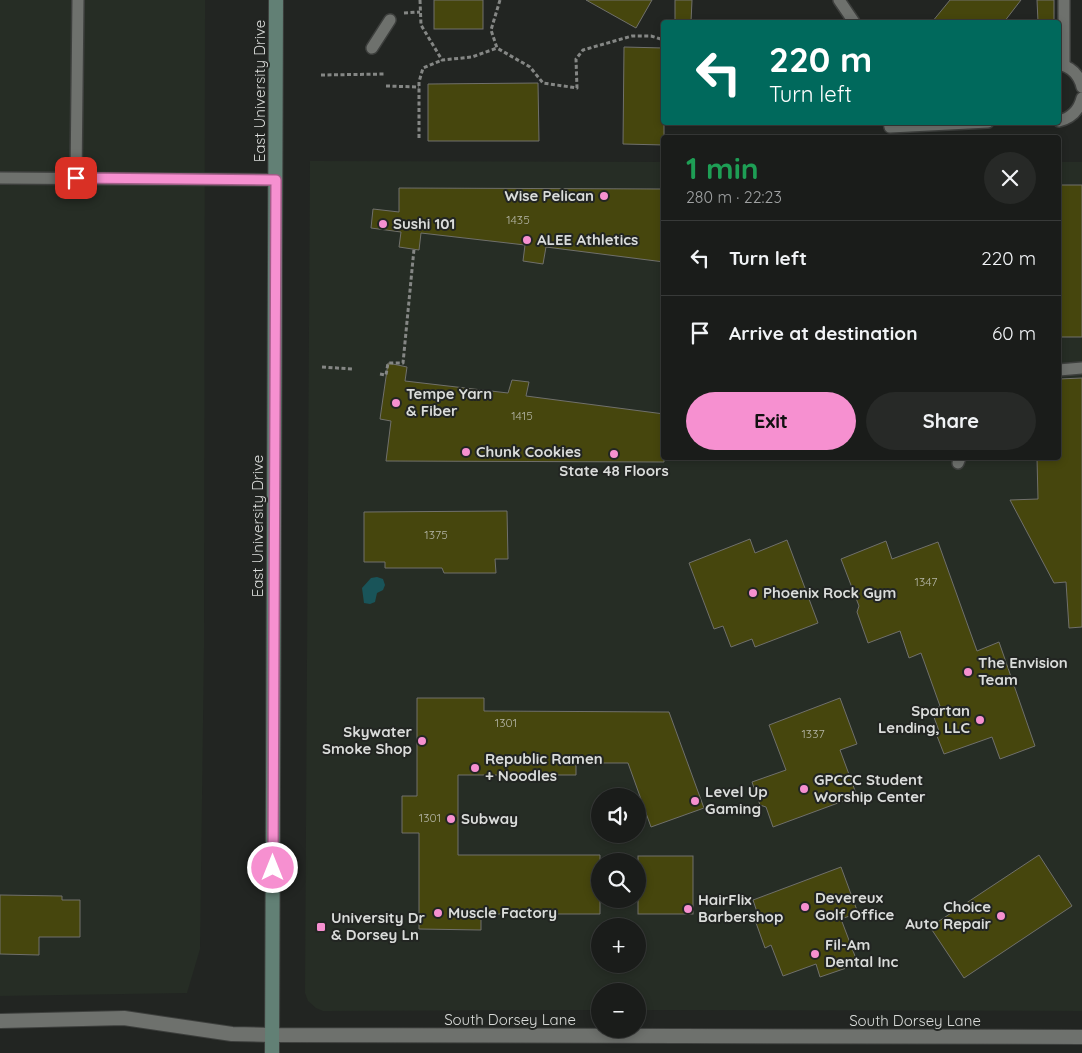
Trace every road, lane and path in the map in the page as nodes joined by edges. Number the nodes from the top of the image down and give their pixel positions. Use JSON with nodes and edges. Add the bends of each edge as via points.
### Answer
{"nodes":[{"id":1,"x":78,"y":0,"type":"edge"},
{"id":2,"x":276,"y":0,"type":"edge"},
{"id":3,"x":420,"y":0,"type":"edge"},
{"id":4,"x":500,"y":0,"type":"edge"},
{"id":5,"x":839,"y":0,"type":"edge"},
{"id":6,"x":1064,"y":0,"type":"edge"},
{"id":7,"x":390,"y":20,"type":"dead end"},
{"id":8,"x":853,"y":20,"type":"edge"},
{"id":9,"x":661,"y":39,"type":"edge"},
{"id":10,"x":372,"y":48,"type":"dead end"},
{"id":11,"x":496,"y":48,"type":"junction"},
{"id":12,"x":442,"y":60,"type":"junction"},
{"id":13,"x":1061,"y":64,"type":"edge"},
{"id":14,"x":386,"y":74,"type":"dead end"},
{"id":15,"x":321,"y":75,"type":"dead end"},
{"id":16,"x":386,"y":86,"type":"dead end"},
{"id":17,"x":419,"y":87,"type":"junction"},
{"id":18,"x":1082,"y":87,"type":"edge"},
{"id":19,"x":1082,"y":98,"type":"edge"},
{"id":20,"x":1061,"y":120,"type":"edge"},
{"id":21,"x":890,"y":125,"type":"edge"},
{"id":22,"x":929,"y":125,"type":"edge"},
{"id":23,"x":419,"y":138,"type":"dead end"},
{"id":24,"x":0,"y":178,"type":"edge"},
{"id":25,"x":76,"y":178,"type":"junction"},
{"id":26,"x":276,"y":180,"type":"junction"},
{"id":27,"x":414,"y":249,"type":"dead end"},
{"id":28,"x":322,"y":366,"type":"dead end"},
{"id":29,"x":1082,"y":368,"type":"edge"},
{"id":30,"x":352,"y":370,"type":"dead end"},
{"id":31,"x":1061,"y":370,"type":"edge"},
{"id":32,"x":380,"y":374,"type":"dead end"},
{"id":33,"x":0,"y":1021,"type":"edge"},
{"id":34,"x":272,"y":1035,"type":"junction"},
{"id":35,"x":1082,"y":1037,"type":"edge"},
{"id":36,"x":272,"y":1053,"type":"edge"}],
"edges":[{"from":1,"to":25,"type":"lane"},
{"from":2,"to":26,"type":"main road","name":"East University Drive"},
{"from":3,"to":12,"type":"path","via":[[421,25]]},
{"from":4,"to":11,"type":"path","via":[[491,30]]},
{"from":5,"to":8,"type":"lane"},
{"from":6,"to":13,"type":"lane"},
{"from":7,"to":10,"type":"lane"},
{"from":9,"to":11,"type":"path","via":[[632,36],[582,50],[576,59],[577,88],[543,83],[530,67]]},
{"from":11,"to":12,"type":"path","via":[[472,57]]},
{"from":12,"to":17,"type":"path","via":[[423,68]]},
{"from":13,"to":18,"type":"lane","via":[[1077,75]]},
{"from":14,"to":15,"type":"path"},
{"from":16,"to":17,"type":"path"},
{"from":17,"to":23,"type":"path"},
{"from":19,"to":20,"type":"lane","via":[[1077,110]]},
{"from":21,"to":22,"type":"lane"},
{"from":24,"to":25,"type":"lane"},
{"from":25,"to":26,"type":"lane"},
{"from":26,"to":34,"type":"main road","name":"East University Drive"},
{"from":27,"to":32,"type":"path","via":[[403,363],[388,363],[386,375]]},
{"from":28,"to":30,"type":"path"},
{"from":29,"to":31,"type":"lane"},
{"from":33,"to":34,"type":"street","name":"South Dorsey Lane","via":[[124,1018],[232,1034]]},
{"from":34,"to":35,"type":"street","name":"South Dorsey Lane"},
{"from":34,"to":36,"type":"main road","name":"East University Drive"}]}
